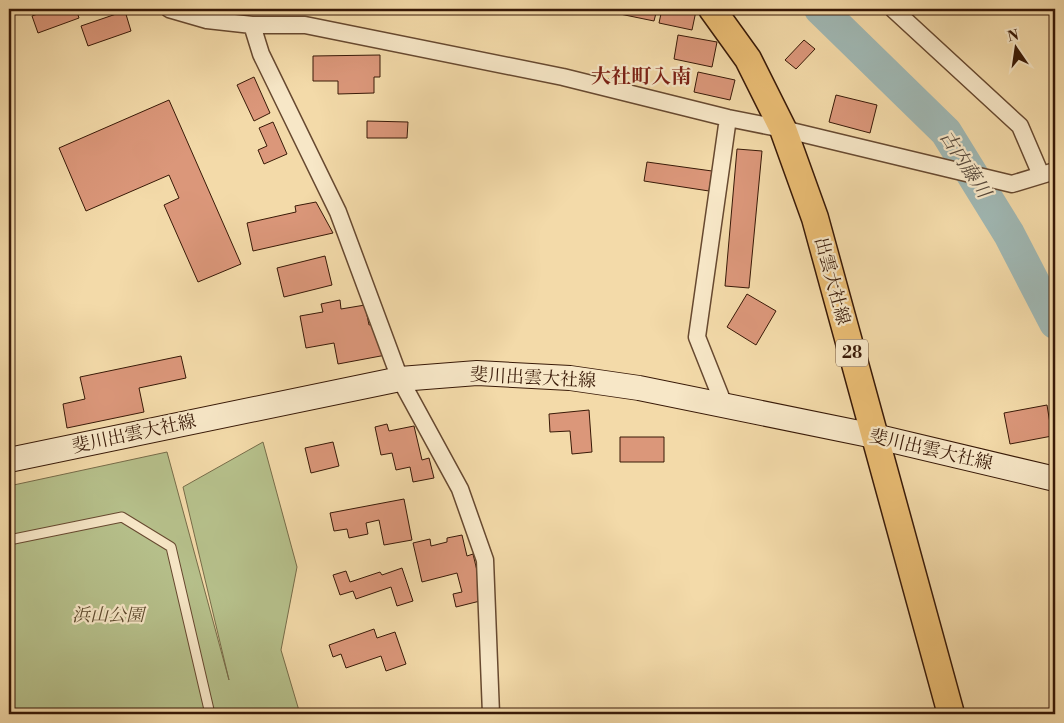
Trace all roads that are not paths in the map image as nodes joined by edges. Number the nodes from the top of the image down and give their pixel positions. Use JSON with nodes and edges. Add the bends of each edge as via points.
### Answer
{"nodes":[{"id":1,"x":169,"y":9,"type":"edge"},
{"id":2,"x":712,"y":9,"type":"edge"},
{"id":3,"x":893,"y":9,"type":"edge"},
{"id":4,"x":252,"y":25,"type":"junction"},
{"id":5,"x":728,"y":118,"type":"junction"},
{"id":6,"x":783,"y":129,"type":"junction"},
{"id":7,"x":1048,"y":173,"type":"edge"},
{"id":8,"x":400,"y":379,"type":"junction"},
{"id":9,"x":724,"y":405,"type":"junction"},
{"id":10,"x":874,"y":436,"type":"junction"},
{"id":11,"x":9,"y":460,"type":"edge"},
{"id":12,"x":1055,"y":479,"type":"edge"},
{"id":13,"x":9,"y":540,"type":"edge"},
{"id":14,"x":210,"y":714,"type":"edge"},
{"id":15,"x":491,"y":714,"type":"edge"},
{"id":16,"x":951,"y":714,"type":"edge"}],
"edges":[{"from":1,"to":4,"type":"street","via":[[207,20]]},
{"from":2,"to":6,"type":"main road","name":"出雲大社線","number":"28","via":[[748,58]]},
{"from":3,"to":7,"type":"street","via":[[1020,126]]},
{"from":4,"to":5,"type":"street","via":[[305,25],[563,77]]},
{"from":4,"to":8,"type":"street","via":[[261,54],[338,212]]},
{"from":5,"to":6,"type":"street"},
{"from":5,"to":9,"type":"street","via":[[697,337]]},
{"from":6,"to":7,"type":"street","via":[[1012,184]]},
{"from":6,"to":10,"type":"main road","name":"出雲大社線","number":"28","via":[[815,218]]},
{"from":8,"to":9,"type":"main road","name":"斐川出雲大社線","via":[[477,373],[570,378]]},
{"from":8,"to":11,"type":"main road","name":"斐川出雲大社線"},
{"from":8,"to":15,"type":"street","via":[[460,489],[485,560]]},
{"from":9,"to":10,"type":"main road","name":"斐川出雲大社線"},
{"from":10,"to":12,"type":"main road","name":"斐川出雲大社線"},
{"from":10,"to":16,"type":"main road","name":"出雲大社線","number":"28"},
{"from":13,"to":14,"type":"lane","via":[[122,517],[172,547]]}]}
